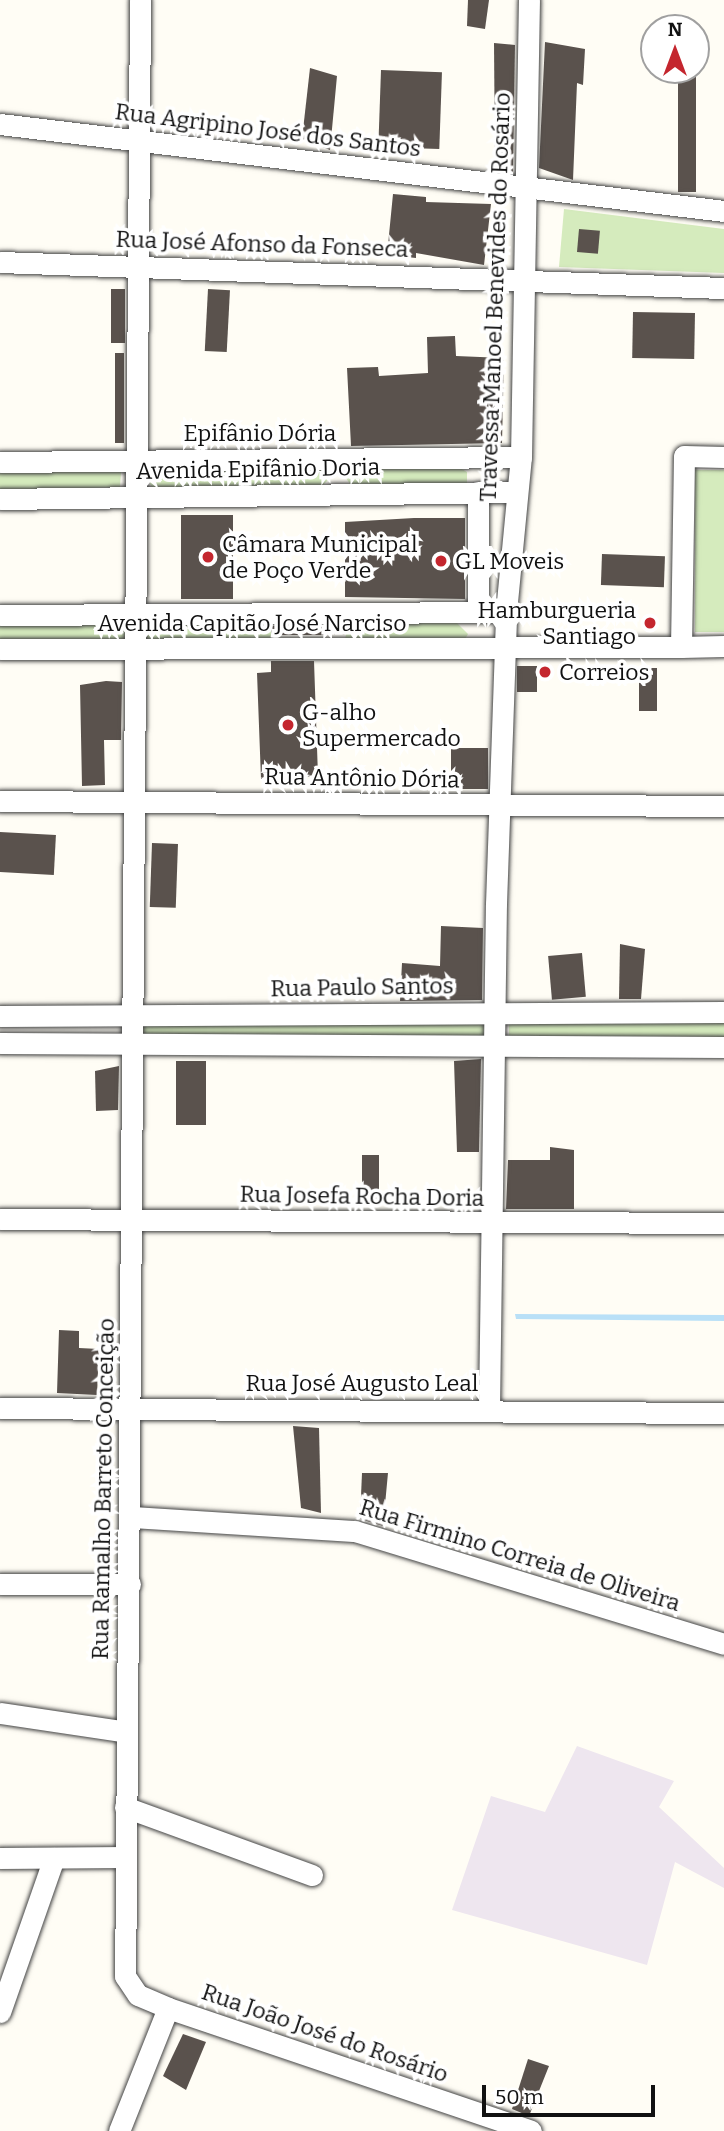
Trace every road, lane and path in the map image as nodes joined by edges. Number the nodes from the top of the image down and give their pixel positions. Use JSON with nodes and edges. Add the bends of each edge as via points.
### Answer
{"nodes":[{"id":1,"x":140,"y":0,"type":"edge"},
{"id":2,"x":529,"y":0,"type":"edge"},
{"id":3,"x":0,"y":124,"type":"edge"},
{"id":4,"x":138,"y":141,"type":"junction"},
{"id":5,"x":529,"y":187,"type":"junction"},
{"id":6,"x":724,"y":211,"type":"edge"},
{"id":7,"x":0,"y":262,"type":"edge"},
{"id":8,"x":138,"y":266,"type":"junction"},
{"id":9,"x":523,"y":280,"type":"junction"},
{"id":10,"x":724,"y":288,"type":"edge"},
{"id":11,"x":521,"y":457,"type":"junction"},
{"id":12,"x":724,"y":457,"type":"edge"},
{"id":13,"x":334,"y":459,"type":"junction"},
{"id":14,"x":139,"y":461,"type":"junction"},
{"id":15,"x":0,"y":462,"type":"edge"},
{"id":16,"x":478,"y":492,"type":"junction"},
{"id":17,"x":516,"y":492,"type":"junction"},
{"id":18,"x":335,"y":495,"type":"junction"},
{"id":19,"x":140,"y":497,"type":"junction"},
{"id":20,"x":0,"y":499,"type":"edge"},
{"id":21,"x":338,"y":611,"type":"junction"},
{"id":22,"x":478,"y":612,"type":"junction"},
{"id":23,"x":506,"y":612,"type":"junction"},
{"id":24,"x":139,"y":614,"type":"junction"},
{"id":25,"x":0,"y":615,"type":"edge"},
{"id":26,"x":724,"y":646,"type":"edge"},
{"id":27,"x":681,"y":647,"type":"junction"},
{"id":28,"x":505,"y":648,"type":"junction"},
{"id":29,"x":0,"y":649,"type":"edge"},
{"id":30,"x":338,"y":649,"type":"junction"},
{"id":31,"x":138,"y":650,"type":"junction"},
{"id":32,"x":0,"y":801,"type":"edge"},
{"id":33,"x":134,"y":802,"type":"junction"},
{"id":34,"x":500,"y":806,"type":"junction"},
{"id":35,"x":724,"y":806,"type":"edge"},
{"id":36,"x":494,"y":1012,"type":"junction"},
{"id":37,"x":724,"y":1012,"type":"edge"},
{"id":38,"x":131,"y":1015,"type":"junction"},
{"id":39,"x":0,"y":1016,"type":"edge"},
{"id":40,"x":0,"y":1043,"type":"edge"},
{"id":41,"x":131,"y":1043,"type":"junction"},
{"id":42,"x":494,"y":1046,"type":"junction"},
{"id":43,"x":724,"y":1047,"type":"edge"},
{"id":44,"x":0,"y":1219,"type":"edge"},
{"id":45,"x":131,"y":1220,"type":"junction"},
{"id":46,"x":492,"y":1223,"type":"junction"},
{"id":47,"x":724,"y":1223,"type":"edge"},
{"id":48,"x":0,"y":1408,"type":"edge"},
{"id":49,"x":131,"y":1409,"type":"junction"},
{"id":50,"x":489,"y":1409,"type":"junction"},
{"id":51,"x":724,"y":1413,"type":"edge"},
{"id":52,"x":131,"y":1517,"type":"junction"},
{"id":53,"x":0,"y":1584,"type":"edge"},
{"id":54,"x":130,"y":1584,"type":"junction"},
{"id":55,"x":724,"y":1644,"type":"edge"},
{"id":56,"x":0,"y":1713,"type":"edge"},
{"id":57,"x":127,"y":1732,"type":"junction"},
{"id":58,"x":125,"y":1807,"type":"junction"},
{"id":59,"x":125,"y":1857,"type":"junction"},
{"id":60,"x":0,"y":1858,"type":"edge"},
{"id":61,"x":54,"y":1858,"type":"junction"},
{"id":62,"x":312,"y":1875,"type":"dead end"},
{"id":63,"x":123,"y":1963,"type":"joint"},
{"id":64,"x":168,"y":2008,"type":"junction"},
{"id":65,"x":0,"y":2012,"type":"edge"},
{"id":66,"x":119,"y":2131,"type":"edge"},
{"id":67,"x":531,"y":2131,"type":"edge"}],
"edges":[{"from":1,"to":4,"type":"street","name":"Rua Ramalho Barreto Conceição"},
{"from":2,"to":5,"type":"street","name":"Travessa Manoel Benevides do Rosário"},
{"from":3,"to":4,"type":"street","name":"Rua Agripino José dos Santos"},
{"from":4,"to":5,"type":"street","name":"Rua Agripino José dos Santos"},
{"from":4,"to":8,"type":"street","name":"Rua Ramalho Barreto Conceição"},
{"from":5,"to":6,"type":"street","name":"Rua Agripino José dos Santos"},
{"from":5,"to":9,"type":"street","name":"Travessa Manoel Benevides do Rosário"},
{"from":7,"to":8,"type":"street","name":"Rua José Afonso da Fonseca"},
{"from":8,"to":9,"type":"street","name":"Rua José Afonso da Fonseca"},
{"from":8,"to":14,"type":"street","name":"Rua Ramalho Barreto Conceição"},
{"from":9,"to":10,"type":"street","name":"Rua José Afonso da Fonseca"},
{"from":9,"to":11,"type":"street","name":"Travessa Manoel Benevides do Rosário"},
{"from":11,"to":13,"type":"street","name":"Epifânio Dória"},
{"from":11,"to":17,"type":"street","name":"Travessa Manoel Benevides do Rosário"},
{"from":12,"to":27,"type":"street","via":[[684,457]]},
{"from":13,"to":14,"type":"street","name":"Epifânio Dória"},
{"from":13,"to":18,"type":"street"},
{"from":14,"to":15,"type":"street","name":"Epifânio Dória"},
{"from":14,"to":19,"type":"street","name":"Rua Ramalho Barreto Conceição"},
{"from":16,"to":17,"type":"street","name":"Avenida Epifânio Doria"},
{"from":16,"to":18,"type":"street","name":"Avenida Epifânio Doria"},
{"from":16,"to":22,"type":"street"},
{"from":17,"to":23,"type":"street","name":"Travessa Manoel Benevides do Rosário"},
{"from":18,"to":19,"type":"street","name":"Avenida Epifânio Doria"},
{"from":19,"to":20,"type":"street","name":"Avenida Epifânio Doria"},
{"from":19,"to":24,"type":"street","name":"Rua Ramalho Barreto Conceição"},
{"from":21,"to":22,"type":"street","name":"Avenida Capitão José Narciso"},
{"from":21,"to":24,"type":"street","name":"Avenida Capitão José Narciso"},
{"from":21,"to":30,"type":"street"},
{"from":22,"to":23,"type":"street","name":"Avenida Capitão José Narciso"},
{"from":23,"to":28,"type":"street","name":"Travessa Manoel Benevides do Rosário"},
{"from":24,"to":25,"type":"street","name":"Avenida Capitão José Narciso"},
{"from":24,"to":31,"type":"street","name":"Rua Ramalho Barreto Conceição"},
{"from":26,"to":27,"type":"street","name":"Avenida Capitão José Narciso"},
{"from":27,"to":28,"type":"street","name":"Avenida Capitão José Narciso"},
{"from":28,"to":30,"type":"street","name":"Avenida Capitão José Narciso"},
{"from":28,"to":34,"type":"street","name":"Travessa Manoel Benevides do Rosário"},
{"from":29,"to":31,"type":"street","name":"Avenida Capitão José Narciso"},
{"from":30,"to":31,"type":"street","name":"Avenida Capitão José Narciso"},
{"from":31,"to":33,"type":"street","name":"Rua Ramalho Barreto Conceição"},
{"from":32,"to":33,"type":"street","name":"Rua Antônio Dória"},
{"from":33,"to":34,"type":"street","name":"Rua Antônio Dória"},
{"from":33,"to":38,"type":"street","name":"Rua Ramalho Barreto Conceição"},
{"from":34,"to":35,"type":"street","name":"Rua Antônio Dória"},
{"from":34,"to":36,"type":"street","name":"Travessa Manoel Benevides do Rosário"},
{"from":36,"to":37,"type":"street","name":"Rua Paulo Santos"},
{"from":36,"to":38,"type":"street","name":"Rua Paulo Santos"},
{"from":36,"to":42,"type":"street","name":"Travessa Manoel Benevides do Rosário"},
{"from":38,"to":39,"type":"street","name":"Rua Paulo Santos"},
{"from":38,"to":41,"type":"street","name":"Rua Ramalho Barreto Conceição"},
{"from":40,"to":41,"type":"street"},
{"from":41,"to":42,"type":"street"},
{"from":41,"to":45,"type":"street","name":"Rua Ramalho Barreto Conceição"},
{"from":42,"to":43,"type":"street"},
{"from":42,"to":46,"type":"street","name":"Travessa Manoel Benevides do Rosário"},
{"from":44,"to":45,"type":"street","name":"Rua Josefa Rocha Doria"},
{"from":45,"to":46,"type":"street","name":"Rua Josefa Rocha Doria"},
{"from":45,"to":49,"type":"street","name":"Rua Ramalho Barreto Conceição"},
{"from":46,"to":47,"type":"street","name":"Rua Josefa Rocha Doria"},
{"from":46,"to":50,"type":"street","name":"Travessa Manoel Benevides do Rosário"},
{"from":48,"to":49,"type":"street","name":"Rua José Augusto Leal"},
{"from":49,"to":50,"type":"street","name":"Rua José Augusto Leal"},
{"from":49,"to":52,"type":"street","name":"Rua Ramalho Barreto Conceição"},
{"from":50,"to":51,"type":"street","name":"Rua José Augusto Leal"},
{"from":52,"to":54,"type":"street","name":"Rua Ramalho Barreto Conceição"},
{"from":52,"to":55,"type":"street","name":"Rua Firmino Correia de Oliveira","via":[[355,1531]]},
{"from":53,"to":54,"type":"street"},
{"from":54,"to":57,"type":"street","name":"Rua Ramalho Barreto Conceição"},
{"from":56,"to":57,"type":"street"},
{"from":57,"to":58,"type":"street","name":"Rua Ramalho Barreto Conceição"},
{"from":58,"to":59,"type":"street","name":"Rua Ramalho Barreto Conceição"},
{"from":58,"to":62,"type":"street"},
{"from":59,"to":61,"type":"street"},
{"from":59,"to":63,"type":"street","name":"Rua Ramalho Barreto Conceição"},
{"from":60,"to":61,"type":"street"},
{"from":61,"to":65,"type":"street"},
{"from":63,"to":64,"type":"street","name":"Rua João José do Rosário","via":[[130,1987]]},
{"from":64,"to":66,"type":"street"},
{"from":64,"to":67,"type":"street","name":"Rua João José do Rosário"}]}
